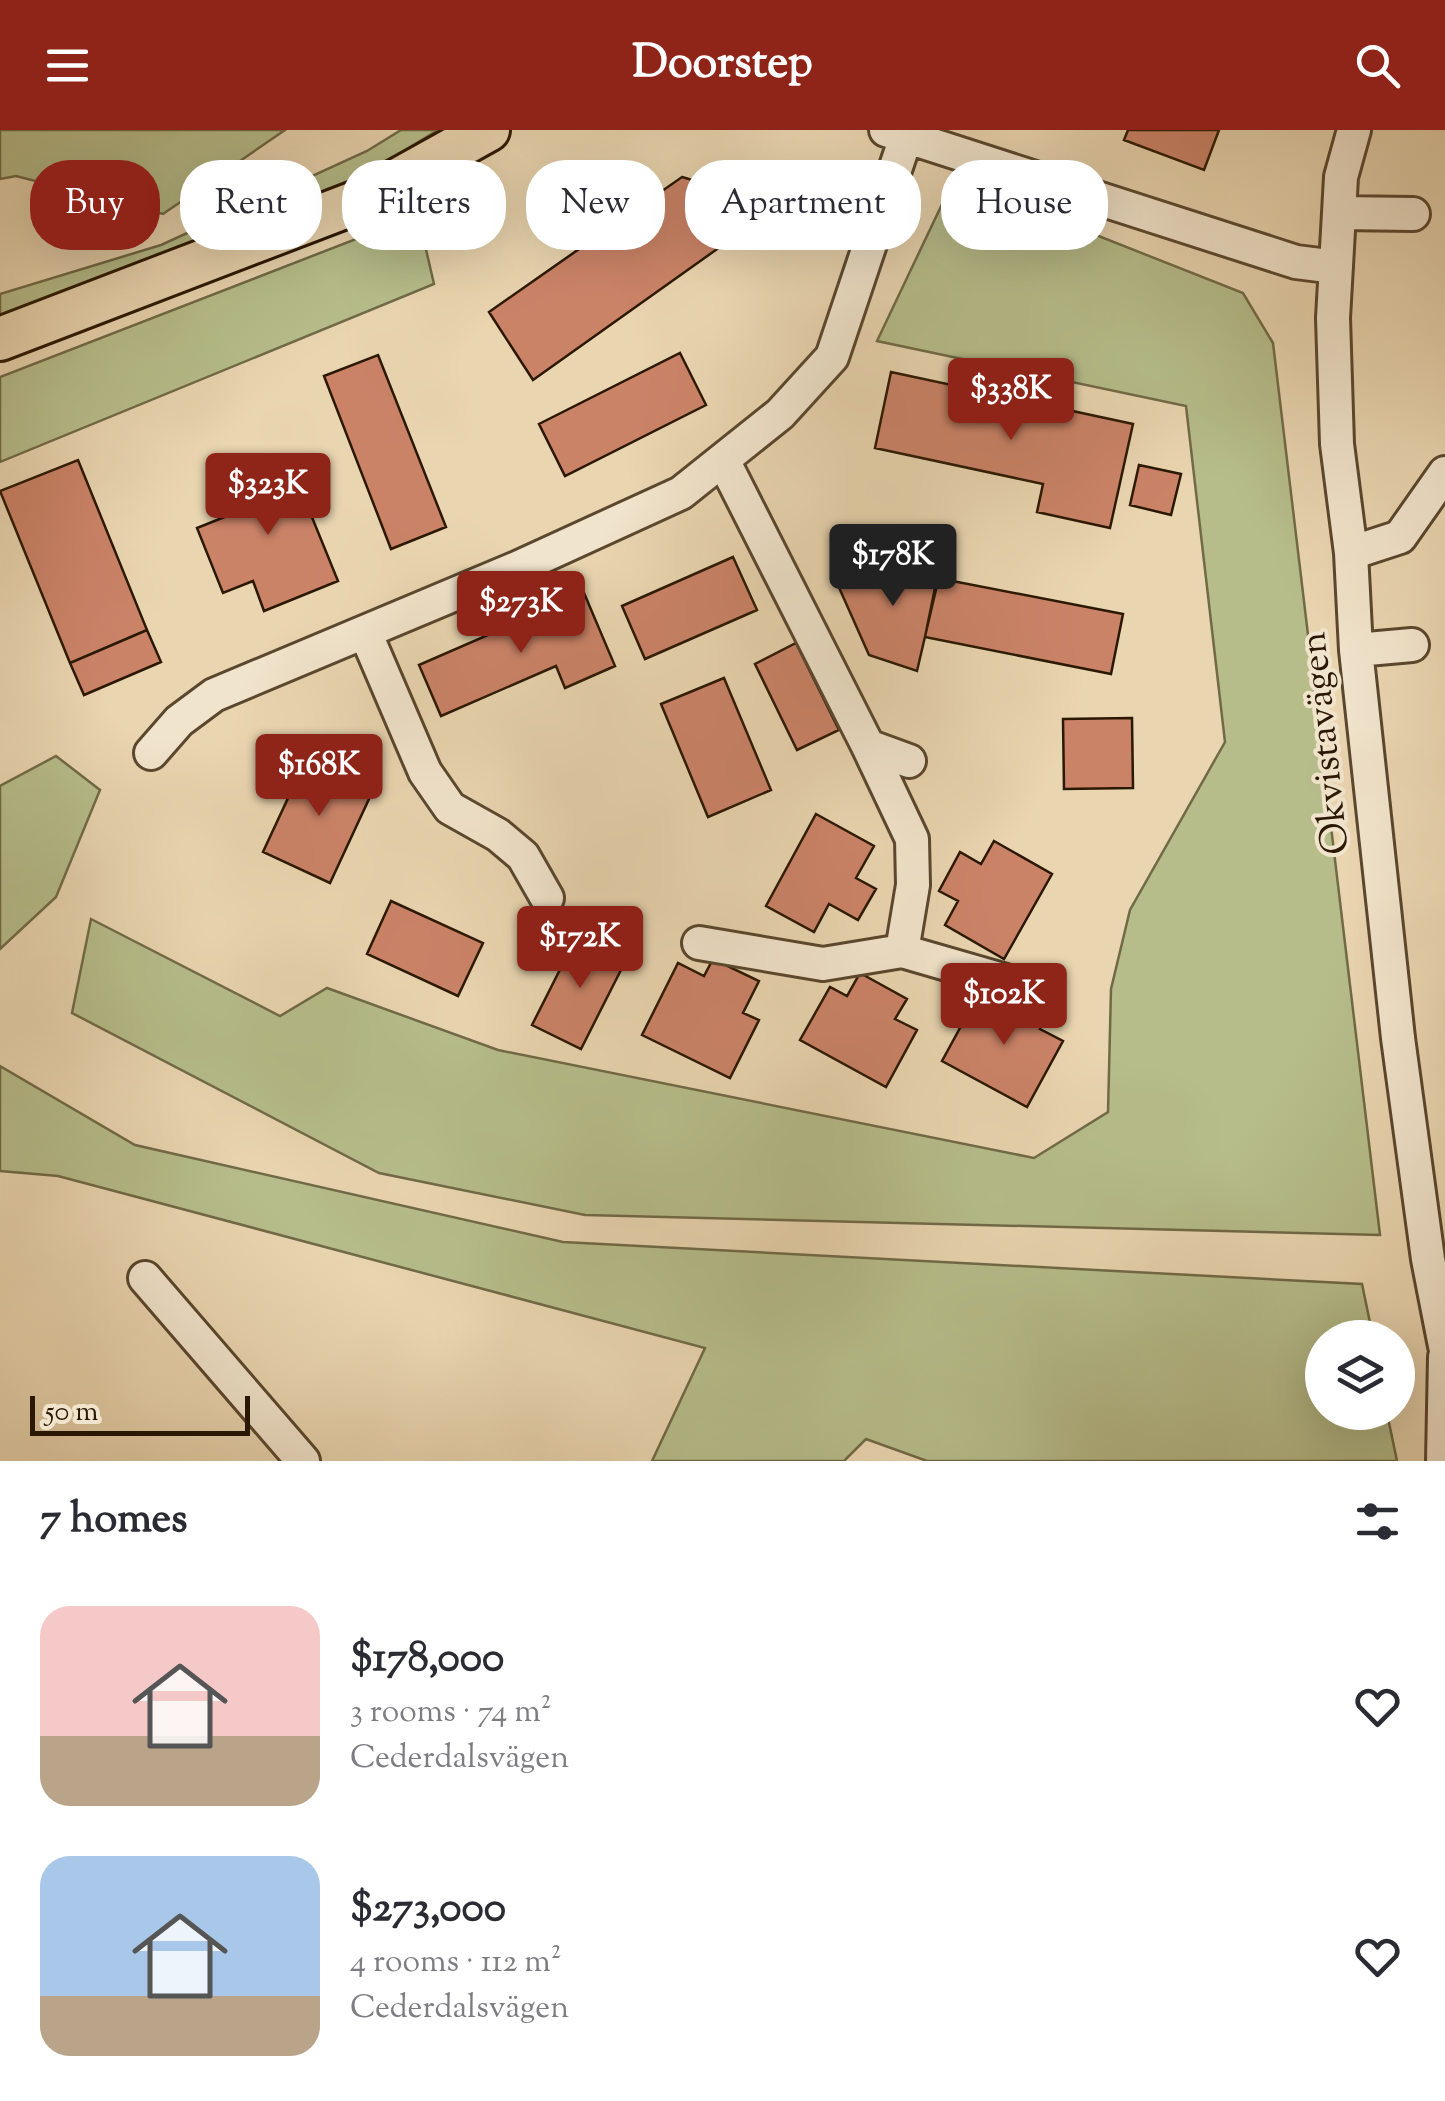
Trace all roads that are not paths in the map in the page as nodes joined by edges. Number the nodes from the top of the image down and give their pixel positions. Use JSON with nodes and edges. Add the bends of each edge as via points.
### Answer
{"nodes":[{"id":1,"x":488,"y":130,"type":"edge"},
{"id":2,"x":1354,"y":130,"type":"edge"},
{"id":3,"x":896,"y":134,"type":"edge"},
{"id":4,"x":1339,"y":214,"type":"junction"},
{"id":5,"x":1412,"y":214,"type":"dead end"},
{"id":6,"x":1336,"y":267,"type":"junction"},
{"id":7,"x":0,"y":339,"type":"edge"},
{"id":8,"x":723,"y":460,"type":"junction"},
{"id":9,"x":1445,"y":473,"type":"edge"},
{"id":10,"x":1351,"y":553,"type":"junction"},
{"id":11,"x":365,"y":632,"type":"junction"},
{"id":12,"x":1412,"y":645,"type":"dead end"},
{"id":13,"x":1356,"y":650,"type":"junction"},
{"id":14,"x":868,"y":746,"type":"junction"},
{"id":15,"x":152,"y":754,"type":"dead end"},
{"id":16,"x":909,"y":761,"type":"dead end"},
{"id":17,"x":547,"y":898,"type":"dead end"},
{"id":18,"x":698,"y":943,"type":"dead end"},
{"id":19,"x":902,"y":951,"type":"junction"},
{"id":20,"x":1037,"y":990,"type":"dead end"},
{"id":21,"x":144,"y":1278,"type":"dead end"},
{"id":22,"x":1445,"y":1346,"type":"edge"},
{"id":23,"x":1445,"y":1357,"type":"edge"},
{"id":24,"x":304,"y":1461,"type":"edge"},
{"id":25,"x":1443,"y":1461,"type":"edge"}],
"edges":[{"from":1,"to":7,"type":"main road","via":[[360,202]]},
{"from":2,"to":4,"type":"street","name":"Okvistavägen"},
{"from":3,"to":6,"type":"street","via":[[1296,262]]},
{"from":3,"to":8,"type":"street","via":[[832,358],[780,414]]},
{"from":4,"to":5,"type":"street"},
{"from":4,"to":6,"type":"street","name":"Okvistavägen"},
{"from":6,"to":10,"type":"street","name":"Okvistavägen","via":[[1337,444]]},
{"from":8,"to":11,"type":"street","via":[[681,493]]},
{"from":8,"to":14,"type":"street"},
{"from":9,"to":10,"type":"street","via":[[1400,538]]},
{"from":10,"to":13,"type":"street","name":"Okvistavägen"},
{"from":11,"to":15,"type":"street","via":[[214,695]]},
{"from":11,"to":17,"type":"street","via":[[426,772],[450,808],[523,856]]},
{"from":12,"to":13,"type":"street"},
{"from":13,"to":22,"type":"street","name":"Okvistavägen","via":[[1398,1038]]},
{"from":14,"to":16,"type":"street"},
{"from":14,"to":19,"type":"street","via":[[912,839],[913,886]]},
{"from":18,"to":19,"type":"street","via":[[823,964]]},
{"from":19,"to":20,"type":"street"},
{"from":21,"to":24,"type":"street"},
{"from":23,"to":25,"type":"street"}]}
